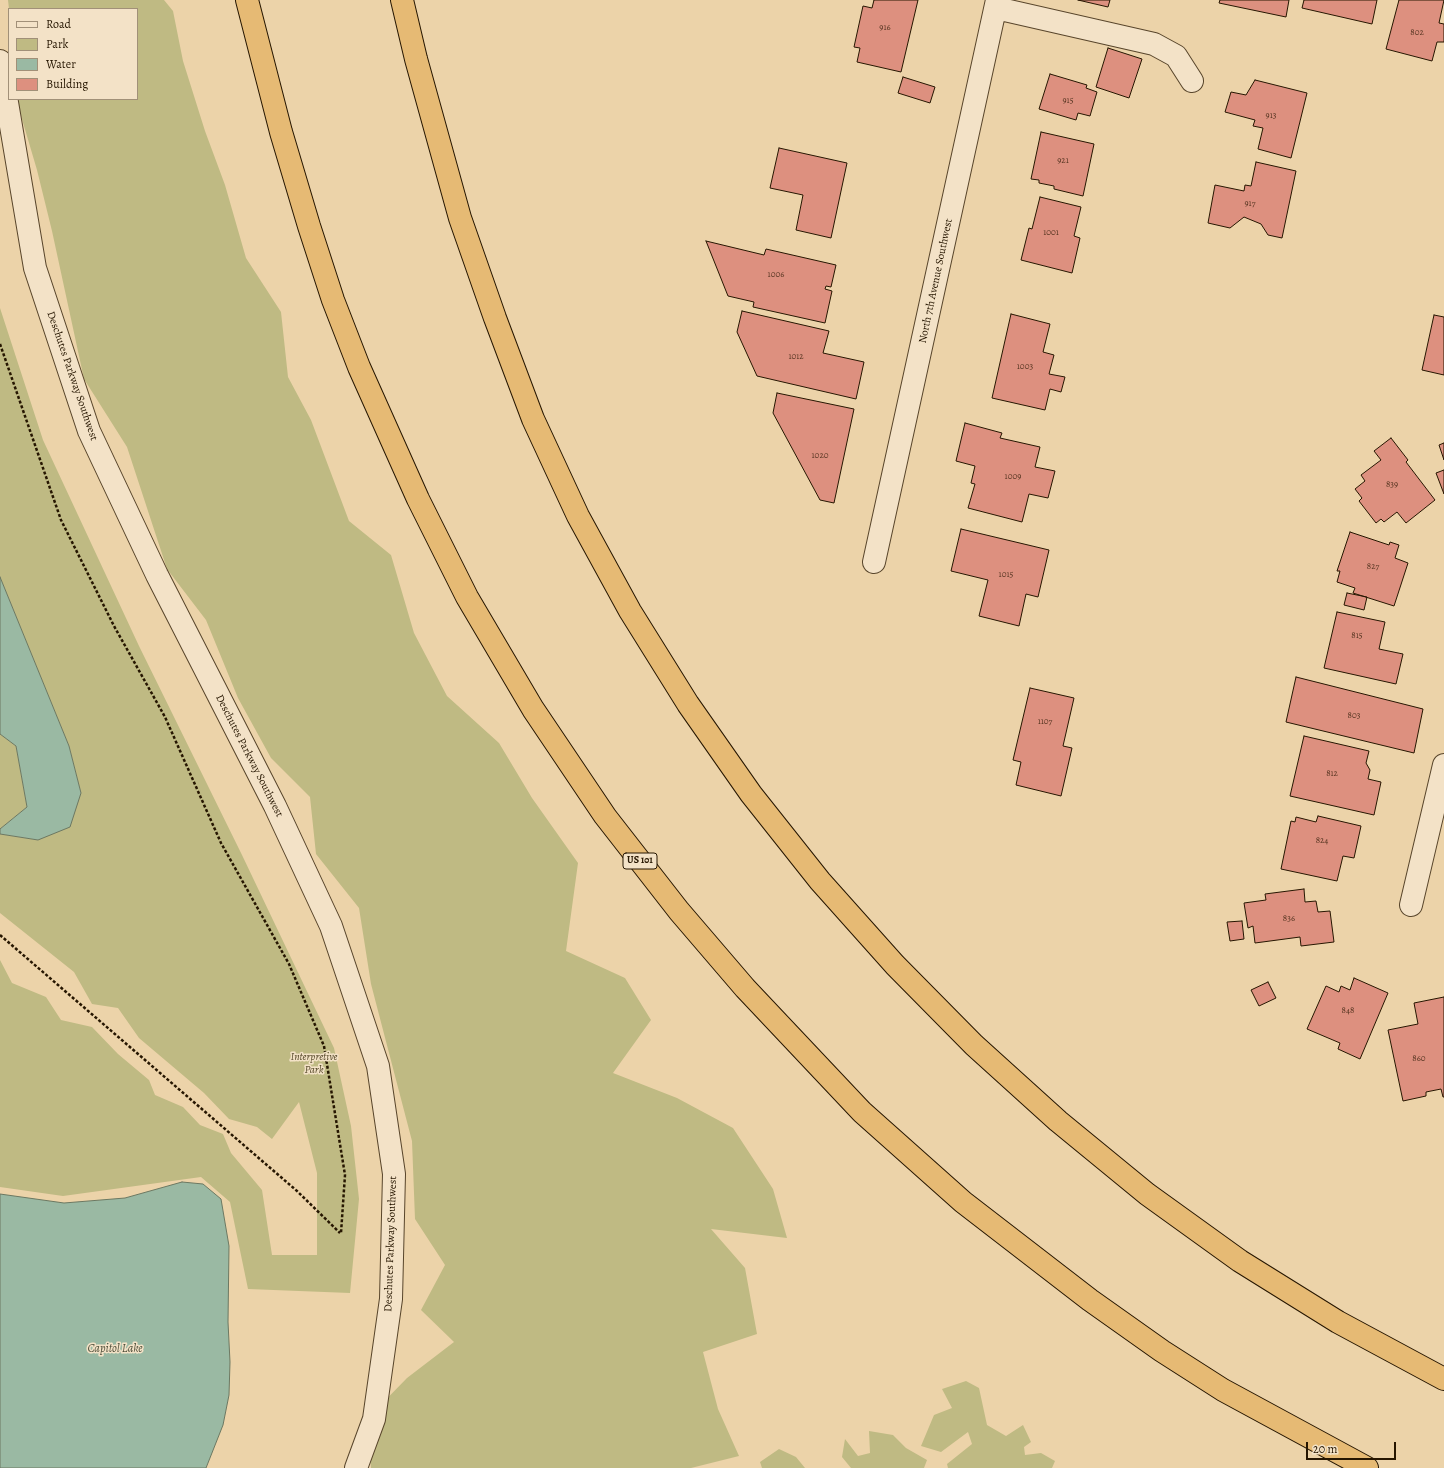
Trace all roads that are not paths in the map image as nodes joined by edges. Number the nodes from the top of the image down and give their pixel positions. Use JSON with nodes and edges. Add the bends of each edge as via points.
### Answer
{"nodes":[{"id":1,"x":246,"y":0,"type":"edge"},
{"id":2,"x":402,"y":0,"type":"edge"},
{"id":3,"x":996,"y":4,"type":"edge"},
{"id":4,"x":0,"y":61,"type":"edge"},
{"id":5,"x":1192,"y":81,"type":"dead end"},
{"id":6,"x":874,"y":562,"type":"dead end"},
{"id":7,"x":1444,"y":765,"type":"edge"},
{"id":8,"x":1411,"y":904,"type":"dead end"},
{"id":9,"x":1444,"y":1380,"type":"edge"},
{"id":10,"x":356,"y":1468,"type":"edge"},
{"id":11,"x":1367,"y":1468,"type":"edge"}],
"edges":[{"from":1,"to":11,"type":"highway","number":"US 101","via":[[309,226],[333,300],[362,374],[418,500],[467,597],[533,709],[605,816],[679,911],[750,994],[862,1112],[963,1202],[1090,1300],[1162,1351],[1223,1390]]},
{"from":2,"to":9,"type":"highway","via":[[460,218],[533,419],[578,516],[630,611],[688,704],[752,794],[820,881],[894,965],[974,1045],[1058,1122],[1147,1194],[1240,1261],[1338,1322]]},
{"from":3,"to":5,"type":"street","via":[[1154,44],[1176,56]]},
{"from":3,"to":6,"type":"street","name":"North 7th Avenue Southwest"},
{"from":4,"to":10,"type":"street","name":"Deschutes Parkway Southwest","via":[[35,268],[89,431],[332,926],[378,1066],[394,1174],[392,1300],[374,1419]]},
{"from":7,"to":8,"type":"street"}]}
